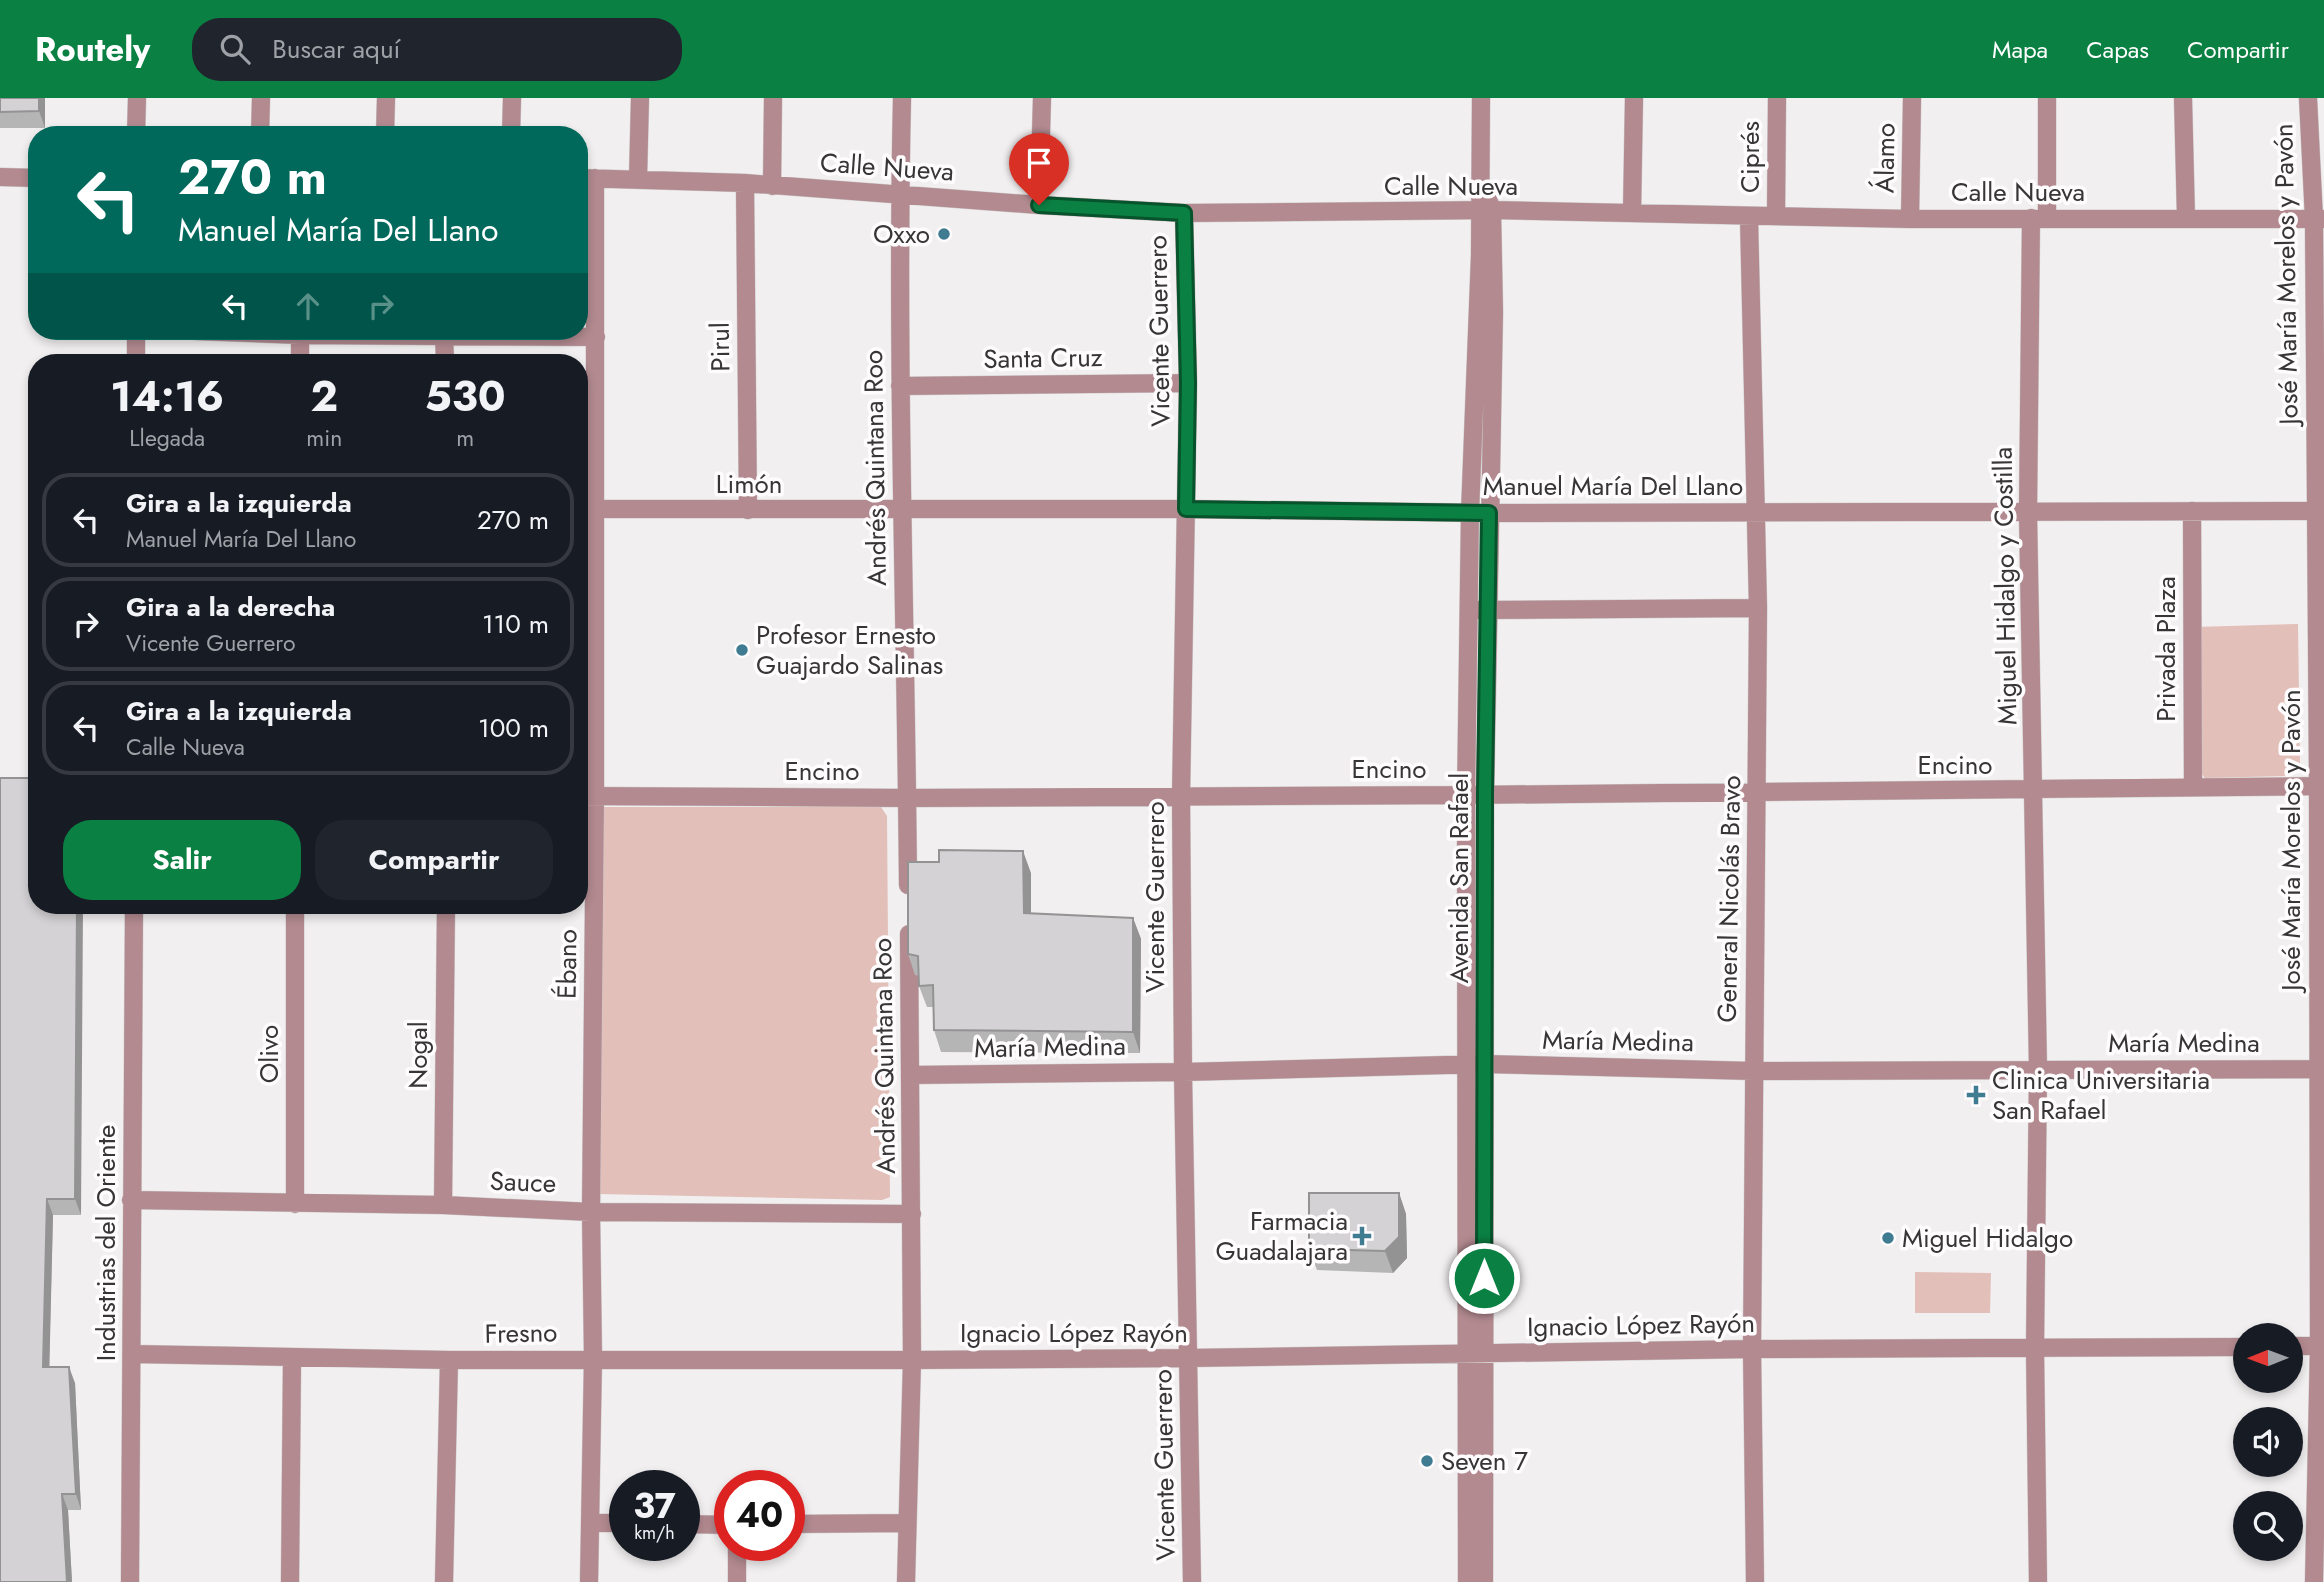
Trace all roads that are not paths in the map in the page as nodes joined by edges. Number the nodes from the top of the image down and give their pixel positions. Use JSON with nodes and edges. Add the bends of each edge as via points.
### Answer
{"nodes":[{"id":1,"x":137,"y":98,"type":"edge"},
{"id":2,"x":261,"y":98,"type":"edge"},
{"id":3,"x":386,"y":98,"type":"edge"},
{"id":4,"x":512,"y":98,"type":"edge"},
{"id":5,"x":640,"y":98,"type":"edge"},
{"id":6,"x":773,"y":98,"type":"edge"},
{"id":7,"x":902,"y":98,"type":"edge"},
{"id":8,"x":1042,"y":98,"type":"edge"},
{"id":9,"x":1481,"y":98,"type":"edge"},
{"id":10,"x":1634,"y":98,"type":"edge"},
{"id":11,"x":1777,"y":98,"type":"edge"},
{"id":12,"x":1912,"y":98,"type":"edge"},
{"id":13,"x":2047,"y":98,"type":"edge"},
{"id":14,"x":2183,"y":98,"type":"edge"},
{"id":15,"x":2308,"y":98,"type":"edge"},
{"id":16,"x":136,"y":126,"type":"edge"},
{"id":17,"x":260,"y":126,"type":"edge"},
{"id":18,"x":385,"y":126,"type":"edge"},
{"id":19,"x":511,"y":126,"type":"edge"},
{"id":20,"x":0,"y":177,"type":"edge"},
{"id":21,"x":28,"y":178,"type":"edge"},
{"id":22,"x":588,"y":178,"type":"edge"},
{"id":23,"x":638,"y":179,"type":"junction"},
{"id":24,"x":745,"y":183,"type":"junction"},
{"id":25,"x":772,"y":186,"type":"junction"},
{"id":26,"x":900,"y":194,"type":"junction"},
{"id":27,"x":588,"y":196,"type":"edge"},
{"id":28,"x":1039,"y":205,"type":"junction"},
{"id":29,"x":1486,"y":211,"type":"junction"},
{"id":30,"x":1184,"y":213,"type":"junction"},
{"id":31,"x":1632,"y":214,"type":"junction"},
{"id":32,"x":1776,"y":216,"type":"junction"},
{"id":33,"x":1749,"y":217,"type":"junction"},
{"id":34,"x":2039,"y":218,"type":"junction"},
{"id":35,"x":2186,"y":218,"type":"junction"},
{"id":36,"x":1910,"y":219,"type":"junction"},
{"id":37,"x":2319,"y":219,"type":"edge"},
{"id":38,"x":588,"y":337,"type":"edge"},
{"id":39,"x":596,"y":337,"type":"junction"},
{"id":40,"x":1188,"y":383,"type":"junction"},
{"id":41,"x":900,"y":386,"type":"junction"},
{"id":42,"x":596,"y":509,"type":"junction"},
{"id":43,"x":1186,"y":509,"type":"junction"},
{"id":44,"x":748,"y":510,"type":"junction"},
{"id":45,"x":902,"y":510,"type":"junction"},
{"id":46,"x":2192,"y":511,"type":"junction"},
{"id":47,"x":2320,"y":511,"type":"edge"},
{"id":48,"x":1756,"y":512,"type":"junction"},
{"id":49,"x":1470,"y":513,"type":"junction"},
{"id":50,"x":1489,"y":513,"type":"junction"},
{"id":51,"x":2028,"y":513,"type":"junction"},
{"id":52,"x":1487,"y":608,"type":"junction"},
{"id":53,"x":1758,"y":608,"type":"junction"},
{"id":54,"x":1468,"y":611,"type":"junction"},
{"id":55,"x":588,"y":764,"type":"edge"},
{"id":56,"x":2321,"y":786,"type":"edge"},
{"id":57,"x":2193,"y":787,"type":"junction"},
{"id":58,"x":2035,"y":791,"type":"junction"},
{"id":59,"x":1757,"y":793,"type":"junction"},
{"id":60,"x":1485,"y":794,"type":"junction"},
{"id":61,"x":1466,"y":795,"type":"junction"},
{"id":62,"x":588,"y":796,"type":"edge"},
{"id":63,"x":1181,"y":796,"type":"junction"},
{"id":64,"x":908,"y":798,"type":"junction"},
{"id":65,"x":134,"y":914,"type":"edge"},
{"id":66,"x":295,"y":914,"type":"edge"},
{"id":67,"x":446,"y":914,"type":"edge"},
{"id":68,"x":588,"y":914,"type":"edge"},
{"id":69,"x":1476,"y":1065,"type":"junction"},
{"id":70,"x":2038,"y":1069,"type":"junction"},
{"id":71,"x":2320,"y":1069,"type":"edge"},
{"id":72,"x":1753,"y":1071,"type":"junction"},
{"id":73,"x":1183,"y":1072,"type":"junction"},
{"id":74,"x":910,"y":1075,"type":"junction"},
{"id":75,"x":131,"y":1200,"type":"junction"},
{"id":76,"x":295,"y":1204,"type":"junction"},
{"id":77,"x":443,"y":1205,"type":"junction"},
{"id":78,"x":590,"y":1212,"type":"junction"},
{"id":79,"x":912,"y":1214,"type":"junction"},
{"id":80,"x":2303,"y":1346,"type":"edge"},
{"id":81,"x":2322,"y":1346,"type":"edge"},
{"id":82,"x":2233,"y":1347,"type":"edge"},
{"id":83,"x":1752,"y":1349,"type":"junction"},
{"id":84,"x":2035,"y":1349,"type":"junction"},
{"id":85,"x":1484,"y":1353,"type":"junction"},
{"id":86,"x":132,"y":1354,"type":"junction"},
{"id":87,"x":1466,"y":1354,"type":"junction"},
{"id":88,"x":292,"y":1357,"type":"junction"},
{"id":89,"x":593,"y":1358,"type":"junction"},
{"id":90,"x":1188,"y":1359,"type":"junction"},
{"id":91,"x":449,"y":1360,"type":"junction"},
{"id":92,"x":912,"y":1360,"type":"junction"},
{"id":93,"x":590,"y":1523,"type":"junction"},
{"id":94,"x":609,"y":1523,"type":"edge"},
{"id":95,"x":907,"y":1523,"type":"junction"},
{"id":96,"x":805,"y":1524,"type":"edge"},
{"id":97,"x":737,"y":1561,"type":"edge"},
{"id":98,"x":130,"y":1582,"type":"edge"},
{"id":99,"x":290,"y":1582,"type":"edge"},
{"id":100,"x":444,"y":1582,"type":"edge"},
{"id":101,"x":589,"y":1582,"type":"edge"},
{"id":102,"x":737,"y":1582,"type":"edge"},
{"id":103,"x":906,"y":1582,"type":"edge"},
{"id":104,"x":1192,"y":1582,"type":"edge"},
{"id":105,"x":1466,"y":1582,"type":"edge"},
{"id":106,"x":1484,"y":1582,"type":"edge"},
{"id":107,"x":1755,"y":1582,"type":"edge"},
{"id":108,"x":2038,"y":1582,"type":"edge"},
{"id":109,"x":2314,"y":1582,"type":"edge"}],
"edges":[{"from":1,"to":16,"type":"street"},
{"from":2,"to":17,"type":"street"},
{"from":3,"to":18,"type":"street"},
{"from":4,"to":19,"type":"street"},
{"from":5,"to":23,"type":"street"},
{"from":6,"to":25,"type":"street"},
{"from":7,"to":26,"type":"street","name":"Andrés Quintana Roo"},
{"from":8,"to":28,"type":"street"},
{"from":9,"to":29,"type":"street","name":"Avenida San Rafael","via":[[1480,176]]},
{"from":10,"to":31,"type":"street"},
{"from":11,"to":32,"type":"street","name":"Ciprés"},
{"from":12,"to":36,"type":"street","name":"Álamo"},
{"from":13,"to":34,"type":"street","name":"Miguel Hidalgo y Costilla"},
{"from":14,"to":35,"type":"street"},
{"from":15,"to":37,"type":"street","name":"José María Morelos y Pavón"},
{"from":20,"to":21,"type":"street"},
{"from":22,"to":23,"type":"street","name":"Calle Nueva"},
{"from":23,"to":24,"type":"street","name":"Calle Nueva"},
{"from":24,"to":25,"type":"street","name":"Calle Nueva"},
{"from":24,"to":44,"type":"street","name":"Pirul"},
{"from":25,"to":26,"type":"street","name":"Calle Nueva"},
{"from":26,"to":28,"type":"street","name":"Calle Nueva"},
{"from":26,"to":41,"type":"street","name":"Andrés Quintana Roo"},
{"from":27,"to":39,"type":"street","name":"Ébano"},
{"from":28,"to":30,"type":"street","name":"Calle Nueva"},
{"from":29,"to":30,"type":"street","name":"Calle Nueva"},
{"from":29,"to":31,"type":"street","name":"Calle Nueva"},
{"from":29,"to":49,"type":"street","name":"Avenida San Rafael"},
{"from":29,"to":50,"type":"street","name":"Avenida San Rafael","via":[[1494,312]]},
{"from":30,"to":40,"type":"street","name":"Vicente Guerrero"},
{"from":31,"to":33,"type":"street","name":"Calle Nueva"},
{"from":32,"to":33,"type":"street","name":"Calle Nueva"},
{"from":32,"to":36,"type":"street","name":"Calle Nueva"},
{"from":33,"to":48,"type":"street","name":"General Nicolás Bravo"},
{"from":34,"to":35,"type":"street","name":"Calle Nueva"},
{"from":34,"to":36,"type":"street","name":"Calle Nueva"},
{"from":34,"to":51,"type":"street","name":"Miguel Hidalgo y Costilla"},
{"from":35,"to":37,"type":"street","name":"Calle Nueva"},
{"from":37,"to":47,"type":"street","name":"José María Morelos y Pavón"},
{"from":38,"to":39,"type":"street"},
{"from":39,"to":42,"type":"street","name":"Ébano"},
{"from":40,"to":41,"type":"street","name":"Santa Cruz"},
{"from":40,"to":43,"type":"street","name":"Vicente Guerrero"},
{"from":41,"to":45,"type":"street","name":"Andrés Quintana Roo"},
{"from":42,"to":44,"type":"street","name":"Limón"},
{"from":42,"to":55,"type":"street","name":"Ébano"},
{"from":43,"to":45,"type":"street","name":"Manuel María Del Llano"},
{"from":43,"to":49,"type":"street","name":"Manuel María Del Llano"},
{"from":43,"to":63,"type":"street","name":"Vicente Guerrero"},
{"from":44,"to":45,"type":"street","name":"Limón"},
{"from":45,"to":64,"type":"street","name":"Andrés Quintana Roo"},
{"from":46,"to":47,"type":"street","name":"Manuel María Del Llano"},
{"from":46,"to":51,"type":"street","name":"Manuel María Del Llano"},
{"from":46,"to":57,"type":"street","name":"Privada Plaza"},
{"from":47,"to":56,"type":"street","name":"José María Morelos y Pavón"},
{"from":48,"to":50,"type":"street","name":"Manuel María Del Llano"},
{"from":48,"to":51,"type":"street","name":"Manuel María Del Llano"},
{"from":48,"to":53,"type":"street","name":"General Nicolás Bravo"},
{"from":49,"to":50,"type":"street","name":"Manuel María Del Llano"},
{"from":49,"to":54,"type":"street","name":"Avenida San Rafael"},
{"from":50,"to":52,"type":"street","name":"Avenida San Rafael"},
{"from":51,"to":58,"type":"street","name":"Miguel Hidalgo y Costilla"},
{"from":52,"to":53,"type":"street"},
{"from":52,"to":54,"type":"street"},
{"from":52,"to":60,"type":"street","name":"Avenida San Rafael"},
{"from":53,"to":59,"type":"street","name":"General Nicolás Bravo"},
{"from":54,"to":61,"type":"street","name":"Avenida San Rafael"},
{"from":56,"to":57,"type":"street","name":"Encino"},
{"from":56,"to":71,"type":"street","name":"José María Morelos y Pavón"},
{"from":57,"to":58,"type":"street","name":"Encino"},
{"from":58,"to":59,"type":"street","name":"Encino"},
{"from":58,"to":70,"type":"street","name":"Miguel Hidalgo y Costilla"},
{"from":59,"to":60,"type":"street","name":"Encino"},
{"from":59,"to":72,"type":"street","name":"General Nicolás Bravo"},
{"from":60,"to":61,"type":"street","name":"Encino"},
{"from":60,"to":69,"type":"street","name":"Avenida San Rafael"},
{"from":61,"to":63,"type":"street","name":"Encino"},
{"from":61,"to":69,"type":"street","name":"Avenida San Rafael"},
{"from":62,"to":64,"type":"street","name":"Encino"},
{"from":63,"to":64,"type":"street","name":"Encino"},
{"from":63,"to":73,"type":"street","name":"Vicente Guerrero"},
{"from":64,"to":74,"type":"street","name":"Andrés Quintana Roo"},
{"from":65,"to":75,"type":"street","name":"Industrias del Oriente"},
{"from":66,"to":76,"type":"street","name":"Olivo"},
{"from":67,"to":77,"type":"street","name":"Nogal"},
{"from":68,"to":78,"type":"street","name":"Ébano"},
{"from":69,"to":72,"type":"street","name":"María Medina"},
{"from":69,"to":73,"type":"street","name":"María Medina"},
{"from":69,"to":85,"type":"street","name":"Avenida San Rafael"},
{"from":69,"to":87,"type":"street","name":"Avenida San Rafael"},
{"from":70,"to":71,"type":"street","name":"María Medina"},
{"from":70,"to":72,"type":"street","name":"María Medina"},
{"from":70,"to":84,"type":"street","name":"Miguel Hidalgo y Costilla"},
{"from":71,"to":81,"type":"street","name":"José María Morelos y Pavón"},
{"from":72,"to":83,"type":"street","name":"General Nicolás Bravo"},
{"from":73,"to":74,"type":"street","name":"María Medina"},
{"from":73,"to":90,"type":"street","name":"Vicente Guerrero"},
{"from":74,"to":79,"type":"street","name":"Andrés Quintana Roo"},
{"from":75,"to":76,"type":"street","name":"Sauce"},
{"from":75,"to":86,"type":"street","name":"Industrias del Oriente"},
{"from":76,"to":77,"type":"street","name":"Sauce"},
{"from":77,"to":78,"type":"street","name":"Sauce"},
{"from":78,"to":79,"type":"street","name":"Sauce"},
{"from":78,"to":89,"type":"street","name":"Ébano"},
{"from":79,"to":92,"type":"street","name":"Andrés Quintana Roo"},
{"from":80,"to":81,"type":"street"},
{"from":81,"to":109,"type":"street","name":"José María Morelos y Pavón"},
{"from":82,"to":84,"type":"street","name":"Ignacio López Rayón"},
{"from":83,"to":84,"type":"street","name":"Ignacio López Rayón"},
{"from":83,"to":85,"type":"street","name":"Ignacio López Rayón"},
{"from":83,"to":107,"type":"street","name":"General Nicolás Bravo"},
{"from":84,"to":108,"type":"street","name":"Miguel Hidalgo y Costilla"},
{"from":85,"to":87,"type":"street","name":"Ignacio López Rayón"},
{"from":85,"to":106,"type":"street","name":"Avenida San Rafael"},
{"from":86,"to":88,"type":"street","name":"Fresno"},
{"from":86,"to":98,"type":"street","name":"Industrias del Oriente"},
{"from":87,"to":90,"type":"street","name":"Ignacio López Rayón"},
{"from":87,"to":105,"type":"street","name":"Avenida San Rafael"},
{"from":88,"to":91,"type":"street","name":"Fresno"},
{"from":88,"to":99,"type":"street"},
{"from":89,"to":91,"type":"street","name":"Fresno"},
{"from":89,"to":92,"type":"street","name":"Fresno"},
{"from":89,"to":93,"type":"street","name":"Ébano"},
{"from":90,"to":92,"type":"street","name":"Ignacio López Rayón"},
{"from":90,"to":104,"type":"street","name":"Vicente Guerrero"},
{"from":91,"to":100,"type":"street"},
{"from":92,"to":95,"type":"street","name":"Andrés Quintana Roo"},
{"from":93,"to":94,"type":"street"},
{"from":93,"to":101,"type":"street","name":"Ébano"},
{"from":95,"to":96,"type":"street"},
{"from":95,"to":103,"type":"street","name":"Andrés Quintana Roo"},
{"from":97,"to":102,"type":"street"}]}
